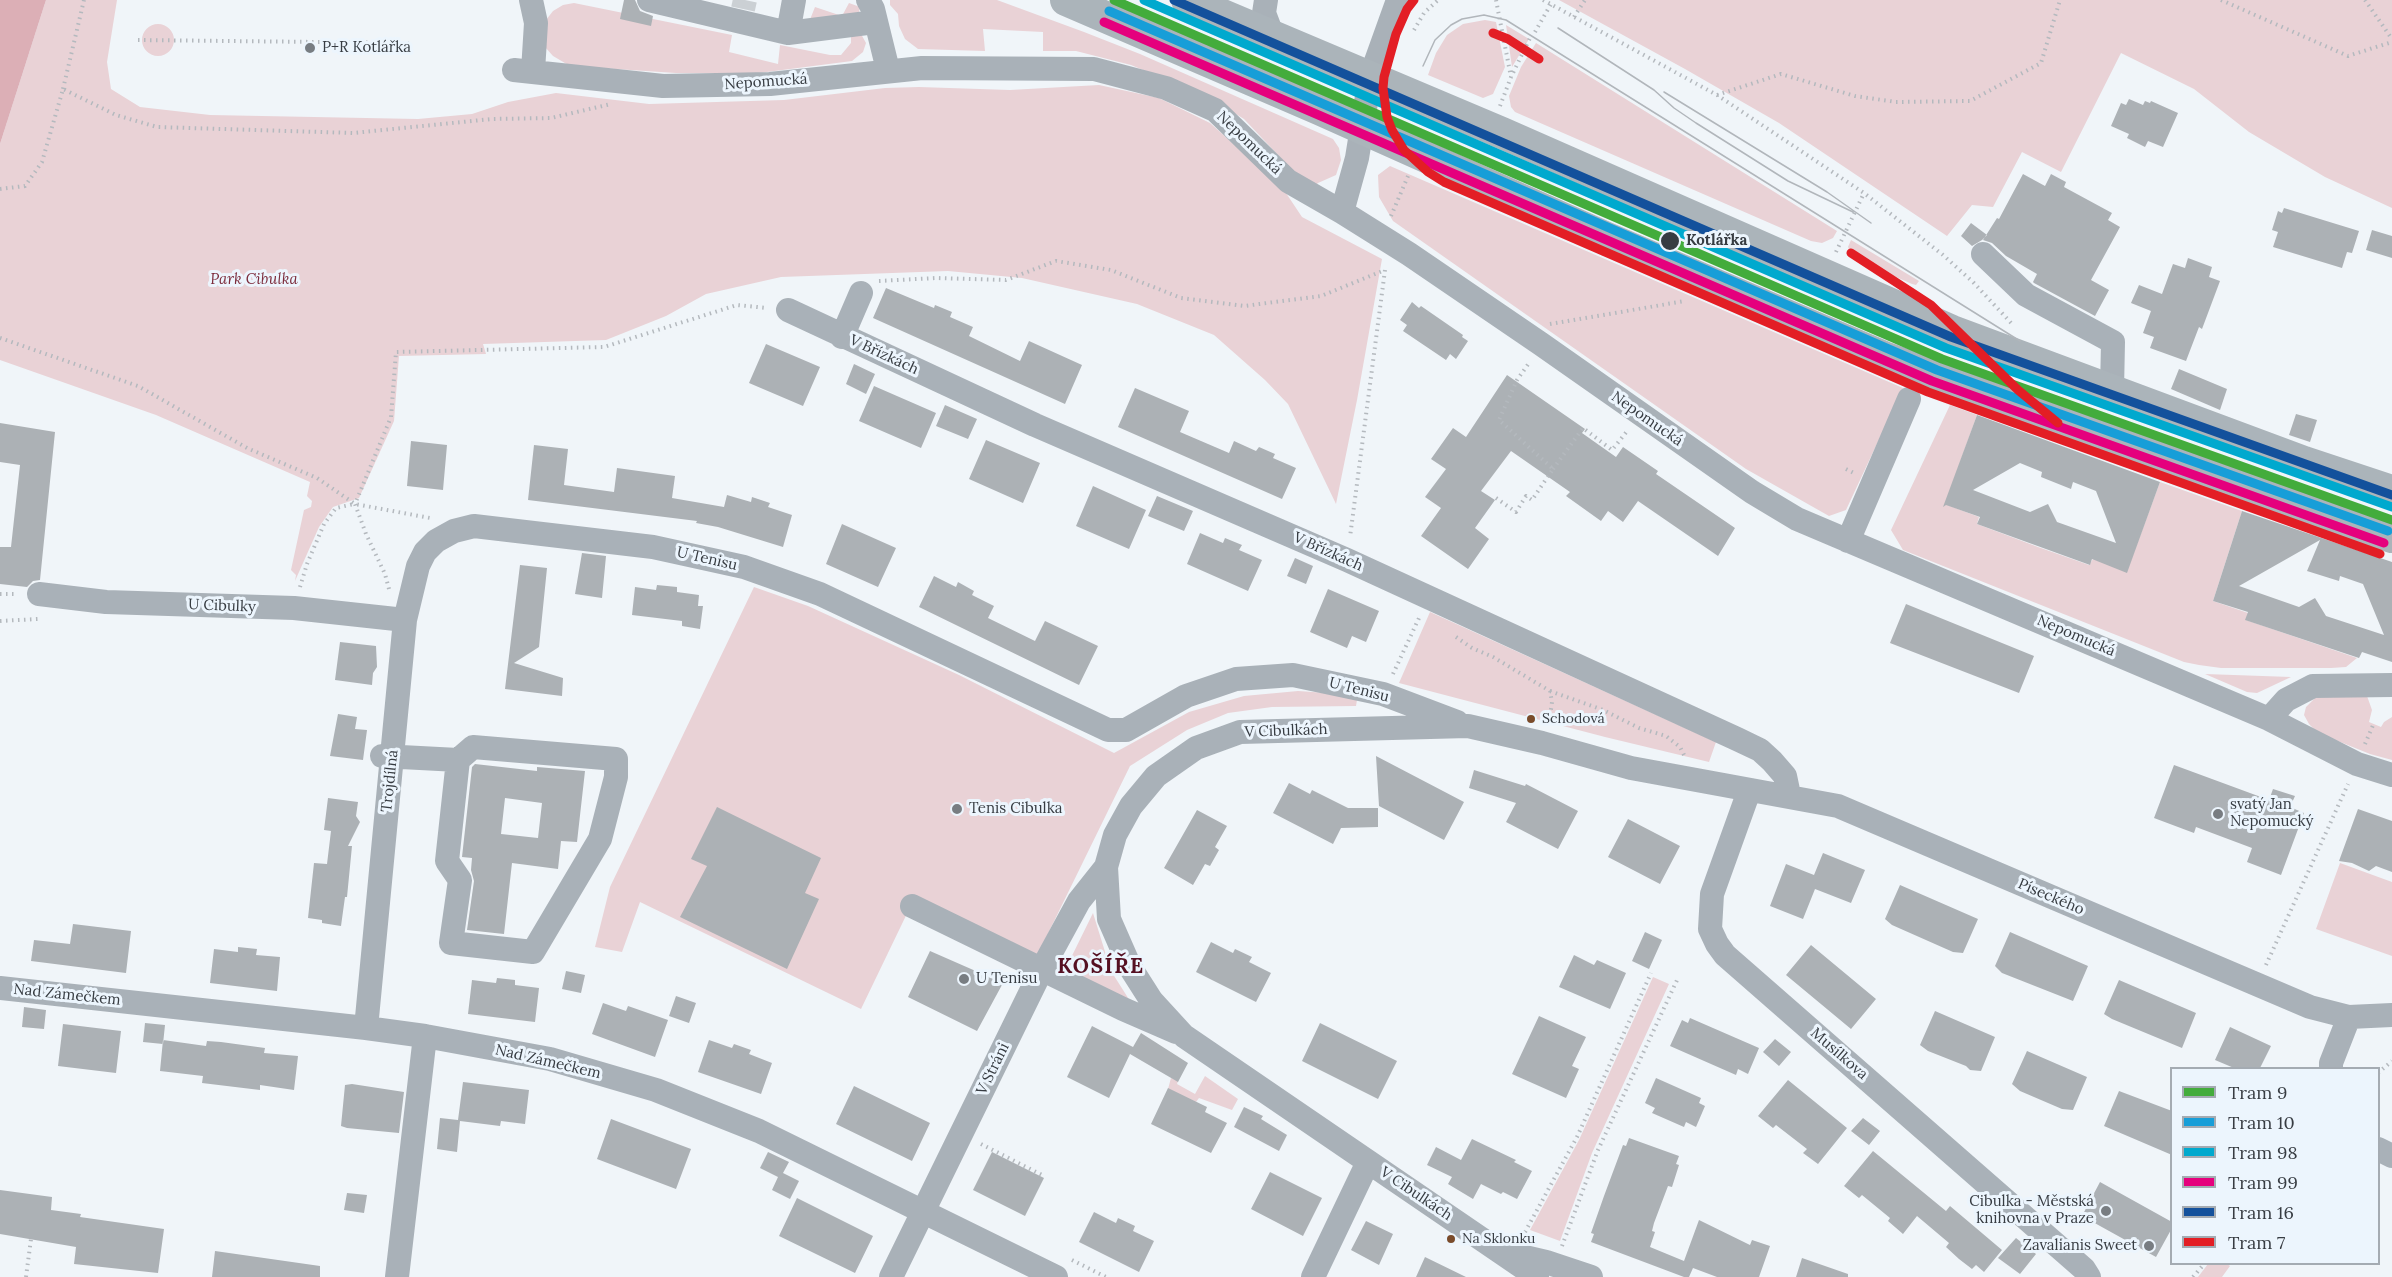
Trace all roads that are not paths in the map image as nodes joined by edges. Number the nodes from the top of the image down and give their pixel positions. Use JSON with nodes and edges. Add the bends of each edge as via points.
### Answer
{"nodes":[{"id":1,"x":550,"y":0,"type":"edge"},
{"id":2,"x":649,"y":0,"type":"edge"},
{"id":3,"x":794,"y":0,"type":"edge"},
{"id":4,"x":1066,"y":0,"type":"edge"},
{"id":5,"x":1187,"y":0,"type":"edge"},
{"id":6,"x":1266,"y":0,"type":"edge"},
{"id":7,"x":1398,"y":0,"type":"edge"},
{"id":8,"x":534,"y":11,"type":"edge"},
{"id":9,"x":871,"y":11,"type":"edge"},
{"id":10,"x":788,"y":33,"type":"junction"},
{"id":11,"x":1273,"y":37,"type":"junction"},
{"id":12,"x":888,"y":70,"type":"junction"},
{"id":13,"x":1370,"y":78,"type":"junction"},
{"id":14,"x":1361,"y":129,"type":"junction"},
{"id":15,"x":1342,"y":212,"type":"junction"},
{"id":16,"x":1983,"y":254,"type":"dead end"},
{"id":17,"x":861,"y":293,"type":"road end"},
{"id":18,"x":788,"y":310,"type":"road end"},
{"id":19,"x":842,"y":337,"type":"junction"},
{"id":20,"x":2112,"y":390,"type":"junction"},
{"id":21,"x":1909,"y":399,"type":"dead end"},
{"id":22,"x":2392,"y":491,"type":"edge"},
{"id":23,"x":436,"y":530,"type":"joint"},
{"id":24,"x":2392,"y":537,"type":"edge"},
{"id":25,"x":1848,"y":541,"type":"junction"},
{"id":26,"x":39,"y":594,"type":"dead end"},
{"id":27,"x":405,"y":620,"type":"junction"},
{"id":28,"x":2392,"y":685,"type":"edge"},
{"id":29,"x":2269,"y":718,"type":"junction"},
{"id":30,"x":1468,"y":726,"type":"junction"},
{"id":31,"x":387,"y":757,"type":"junction"},
{"id":32,"x":458,"y":760,"type":"junction"},
{"id":33,"x":2392,"y":775,"type":"edge"},
{"id":34,"x":1749,"y":791,"type":"junction"},
{"id":35,"x":1789,"y":795,"type":"junction"},
{"id":36,"x":1106,"y":867,"type":"junction"},
{"id":37,"x":912,"y":906,"type":"dead end"},
{"id":38,"x":1042,"y":969,"type":"junction"},
{"id":39,"x":0,"y":988,"type":"edge"},
{"id":40,"x":2392,"y":1015,"type":"edge"},
{"id":41,"x":2349,"y":1017,"type":"junction"},
{"id":42,"x":366,"y":1028,"type":"junction"},
{"id":43,"x":425,"y":1036,"type":"junction"},
{"id":44,"x":1184,"y":1036,"type":"junction"},
{"id":45,"x":2331,"y":1067,"type":"edge"},
{"id":46,"x":1368,"y":1162,"type":"junction"},
{"id":47,"x":923,"y":1212,"type":"junction"},
{"id":48,"x":1501,"y":1251,"type":"junction"},
{"id":49,"x":2084,"y":1274,"type":"edge"},
{"id":50,"x":397,"y":1277,"type":"edge"},
{"id":51,"x":891,"y":1277,"type":"edge"},
{"id":52,"x":1056,"y":1277,"type":"edge"},
{"id":53,"x":1313,"y":1277,"type":"edge"},
{"id":54,"x":1537,"y":1277,"type":"edge"},
{"id":55,"x":1591,"y":1277,"type":"edge"}],
"edges":[{"from":1,"to":8,"type":"street"},
{"from":2,"to":10,"type":"street","via":[[741,15]]},
{"from":3,"to":10,"type":"street"},
{"from":4,"to":14,"type":"main road"},
{"from":5,"to":11,"type":"main road"},
{"from":6,"to":11,"type":"street","via":[[1264,13]]},
{"from":7,"to":13,"type":"street"},
{"from":8,"to":12,"type":"street","name":"Nepomucká","via":[[523,71],[663,86],[770,84]]},
{"from":9,"to":10,"type":"street"},
{"from":9,"to":12,"type":"street"},
{"from":11,"to":13,"type":"main road"},
{"from":12,"to":15,"type":"street","name":"Nepomucká","via":[[1094,69],[1166,88],[1215,110],[1288,181]]},
{"from":13,"to":14,"type":"street"},
{"from":13,"to":20,"type":"main road","via":[[1952,332]]},
{"from":14,"to":15,"type":"street"},
{"from":14,"to":24,"type":"main road","via":[[1884,357]]},
{"from":15,"to":25,"type":"street","name":"Nepomucká","via":[[1545,334],[1752,492],[1797,519]]},
{"from":16,"to":20,"type":"street","via":[[2026,295],[2113,342]]},
{"from":17,"to":19,"type":"street","name":"V Břízkách"},
{"from":18,"to":19,"type":"street","name":"V Břízkách"},
{"from":19,"to":35,"type":"street","name":"V Břízkách","via":[[1347,560],[1760,750],[1785,776]]},
{"from":20,"to":22,"type":"main road"},
{"from":21,"to":25,"type":"street"},
{"from":23,"to":27,"type":"street","name":"Trojdílná","via":[[418,566]]},
{"from":23,"to":30,"type":"street","name":"U Tenisu","via":[[474,526],[653,548],[744,567],[819,594],[1108,730],[1126,730],[1186,696],[1236,680],[1293,675],[1383,694]]},
{"from":25,"to":29,"type":"street","name":"Nepomucká"},
{"from":26,"to":27,"type":"street","name":"U Cibulky","via":[[106,602],[294,609]]},
{"from":27,"to":31,"type":"street","name":"Trojdílná"},
{"from":28,"to":29,"type":"street","via":[[2313,686],[2286,700]]},
{"from":29,"to":33,"type":"street","name":"Nepomucká","via":[[2357,764]]},
{"from":30,"to":34,"type":"street","name":"V Cibulkách","via":[[1631,768]]},
{"from":30,"to":36,"type":"street","name":"V Cibulkách","via":[[1240,732],[1196,748],[1156,776],[1131,806],[1115,835]]},
{"from":31,"to":32,"type":"street"},
{"from":31,"to":42,"type":"street","name":"Trojdílná"},
{"from":32,"to":32,"type":"street","via":[[447,861],[460,880],[451,943],[533,952],[600,838],[616,759],[473,747]]},
{"from":34,"to":35,"type":"street","name":"Píseckého"},
{"from":34,"to":49,"type":"street","name":"Musílkova","via":[[1712,894],[1710,929],[1716,944]]},
{"from":35,"to":41,"type":"street","name":"Píseckého","via":[[1838,806],[2310,1007]]},
{"from":36,"to":38,"type":"street","name":"V Stráni","via":[[1079,901]]},
{"from":36,"to":44,"type":"street","name":"V Cibulkách","via":[[1109,919],[1130,968],[1151,1000]]},
{"from":37,"to":38,"type":"street"},
{"from":38,"to":44,"type":"street"},
{"from":38,"to":47,"type":"street","name":"V Stráni"},
{"from":39,"to":42,"type":"street","name":"Nad Zámečkem"},
{"from":40,"to":41,"type":"street","name":"Píseckého"},
{"from":41,"to":45,"type":"street"},
{"from":42,"to":43,"type":"street","name":"Nad Zámečkem"},
{"from":43,"to":47,"type":"street","name":"Nad Zámečkem","via":[[550,1059],[656,1089],[759,1131]]},
{"from":43,"to":50,"type":"street"},
{"from":44,"to":46,"type":"street","name":"V Cibulkách"},
{"from":46,"to":48,"type":"street","name":"V Cibulkách"},
{"from":46,"to":53,"type":"street"},
{"from":47,"to":51,"type":"street","name":"V Stráni"},
{"from":47,"to":52,"type":"street","name":"Nad Zámečkem"},
{"from":48,"to":54,"type":"street","name":"V Cibulkách"},
{"from":48,"to":55,"type":"street"}]}
